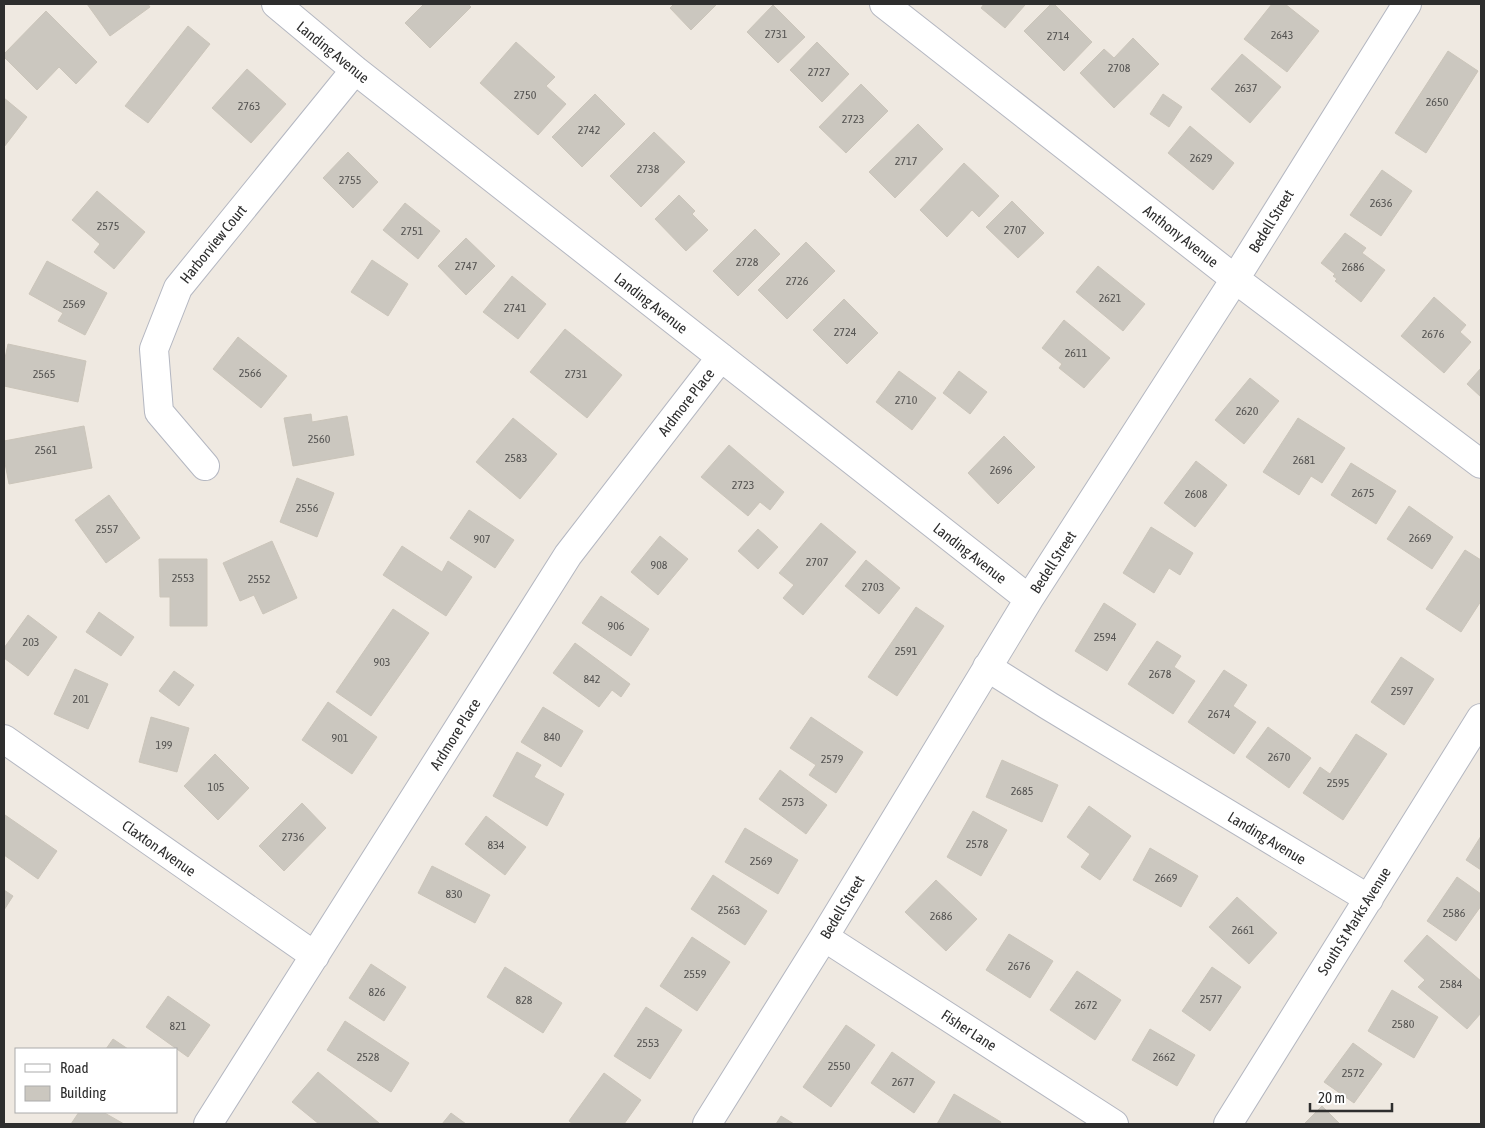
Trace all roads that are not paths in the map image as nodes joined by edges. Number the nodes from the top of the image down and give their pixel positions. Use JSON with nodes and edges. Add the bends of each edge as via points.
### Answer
{"nodes":[{"id":1,"x":276,"y":4,"type":"edge"},
{"id":2,"x":884,"y":4,"type":"edge"},
{"id":3,"x":1407,"y":4,"type":"edge"},
{"id":4,"x":355,"y":70,"type":"junction"},
{"id":5,"x":1235,"y":279,"type":"junction"},
{"id":6,"x":721,"y":357,"type":"junction"},
{"id":7,"x":1481,"y":464,"type":"edge"},
{"id":8,"x":205,"y":466,"type":"dead end"},
{"id":9,"x":1029,"y":599,"type":"junction"},
{"id":10,"x":987,"y":667,"type":"junction"},
{"id":11,"x":1481,"y":718,"type":"edge"},
{"id":12,"x":4,"y":740,"type":"edge"},
{"id":13,"x":1368,"y":899,"type":"junction"},
{"id":14,"x":824,"y":936,"type":"junction"},
{"id":15,"x":314,"y":956,"type":"junction"},
{"id":16,"x":208,"y":1124,"type":"edge"},
{"id":17,"x":707,"y":1124,"type":"edge"},
{"id":18,"x":1114,"y":1124,"type":"edge"},
{"id":19,"x":1228,"y":1124,"type":"edge"}],
"edges":[{"from":1,"to":4,"type":"street","name":"Landing Avenue"},
{"from":2,"to":5,"type":"street","name":"Anthony Avenue"},
{"from":3,"to":5,"type":"street","name":"Bedell Street"},
{"from":4,"to":6,"type":"street","name":"Landing Avenue"},
{"from":4,"to":8,"type":"street","name":"Harborview Court","via":[[178,288],[154,349],[159,412]]},
{"from":5,"to":7,"type":"street","name":"Anthony Avenue"},
{"from":5,"to":9,"type":"street","name":"Bedell Street"},
{"from":6,"to":9,"type":"street","name":"Landing Avenue"},
{"from":6,"to":15,"type":"street","name":"Ardmore Place","via":[[568,555]]},
{"from":9,"to":10,"type":"street","name":"Bedell Street"},
{"from":10,"to":13,"type":"street","name":"Landing Avenue"},
{"from":10,"to":14,"type":"street","name":"Bedell Street"},
{"from":11,"to":13,"type":"street","name":"South St Marks Avenue"},
{"from":12,"to":15,"type":"street","name":"Claxton Avenue"},
{"from":13,"to":19,"type":"street","name":"South St Marks Avenue"},
{"from":14,"to":17,"type":"street","name":"Bedell Street"},
{"from":14,"to":18,"type":"street","name":"Fisher Lane"},
{"from":15,"to":16,"type":"street","name":"Ardmore Place"}]}
